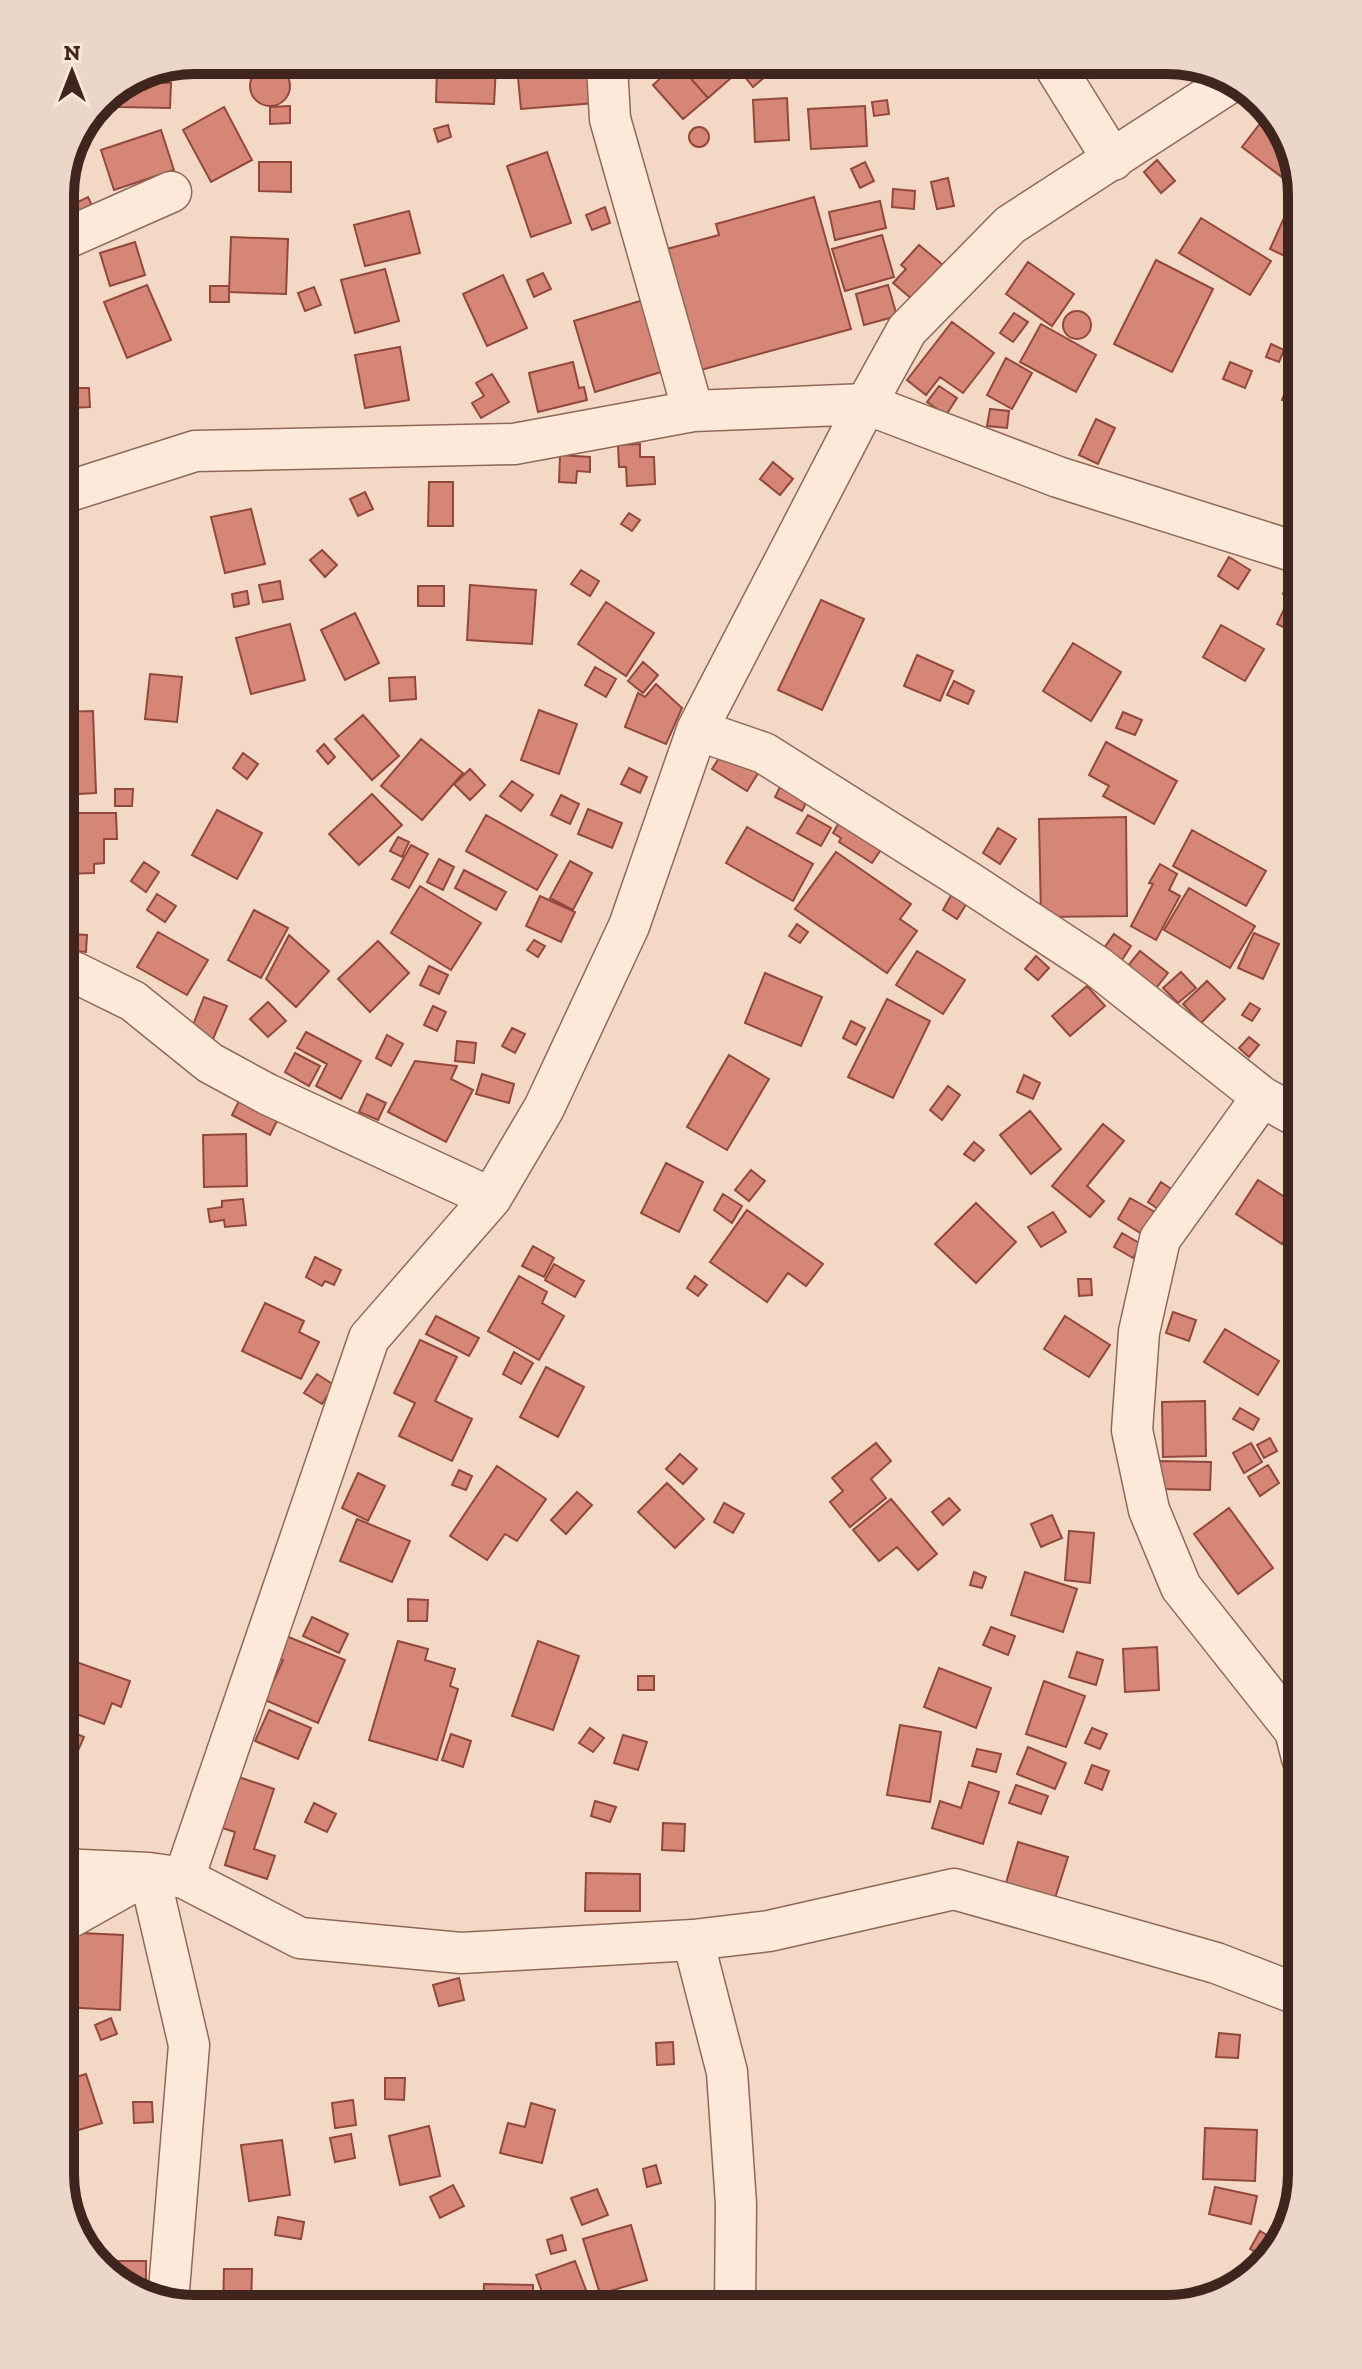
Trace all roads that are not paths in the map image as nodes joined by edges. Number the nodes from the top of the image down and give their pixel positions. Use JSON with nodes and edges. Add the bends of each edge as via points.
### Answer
{"nodes":[{"id":1,"x":607,"y":74,"type":"edge"},
{"id":2,"x":1059,"y":74,"type":"edge"},
{"id":3,"x":1222,"y":88,"type":"edge"},
{"id":4,"x":1113,"y":160,"type":"junction"},
{"id":5,"x":171,"y":192,"type":"dead end"},
{"id":6,"x":74,"y":235,"type":"edge"},
{"id":7,"x":866,"y":404,"type":"junction"},
{"id":8,"x":693,"y":411,"type":"junction"},
{"id":9,"x":74,"y":490,"type":"edge"},
{"id":10,"x":1288,"y":550,"type":"edge"},
{"id":11,"x":697,"y":730,"type":"junction"},
{"id":12,"x":74,"y":972,"type":"edge"},
{"id":13,"x":1262,"y":1097,"type":"junction"},
{"id":14,"x":1288,"y":1111,"type":"edge"},
{"id":15,"x":491,"y":1198,"type":"junction"},
{"id":16,"x":1288,"y":1722,"type":"edge"},
{"id":17,"x":74,"y":1870,"type":"edge"},
{"id":18,"x":167,"y":1875,"type":"junction"},
{"id":19,"x":74,"y":1917,"type":"edge"},
{"id":20,"x":693,"y":1940,"type":"junction"},
{"id":21,"x":1288,"y":1991,"type":"edge"},
{"id":22,"x":169,"y":2292,"type":"edge"},
{"id":23,"x":735,"y":2295,"type":"edge"}],
"edges":[{"from":1,"to":8,"type":"street","via":[[610,119]]},
{"from":2,"to":4,"type":"street"},
{"from":3,"to":4,"type":"street"},
{"from":4,"to":7,"type":"street","via":[[1010,225],[907,330]]},
{"from":5,"to":6,"type":"street"},
{"from":7,"to":8,"type":"street"},
{"from":7,"to":10,"type":"street","via":[[1058,477]]},
{"from":7,"to":11,"type":"street"},
{"from":8,"to":9,"type":"street","via":[[514,444],[195,451]]},
{"from":11,"to":13,"type":"street","via":[[764,753],[970,883],[1098,967]]},
{"from":11,"to":15,"type":"street","via":[[629,926],[544,1108]]},
{"from":12,"to":15,"type":"street","via":[[133,1001],[210,1063],[267,1094]]},
{"from":13,"to":14,"type":"street"},
{"from":13,"to":16,"type":"street","via":[[1160,1239],[1139,1332],[1132,1430],[1149,1510],[1181,1587]]},
{"from":15,"to":18,"type":"street","via":[[369,1338]]},
{"from":17,"to":18,"type":"street"},
{"from":18,"to":19,"type":"street"},
{"from":18,"to":20,"type":"street","via":[[300,1938],[461,1953]]},
{"from":18,"to":22,"type":"street","via":[[189,2045]]},
{"from":20,"to":21,"type":"street","via":[[769,1931],[954,1889],[1216,1963]]},
{"from":20,"to":23,"type":"street","via":[[727,2072],[736,2204]]}]}
